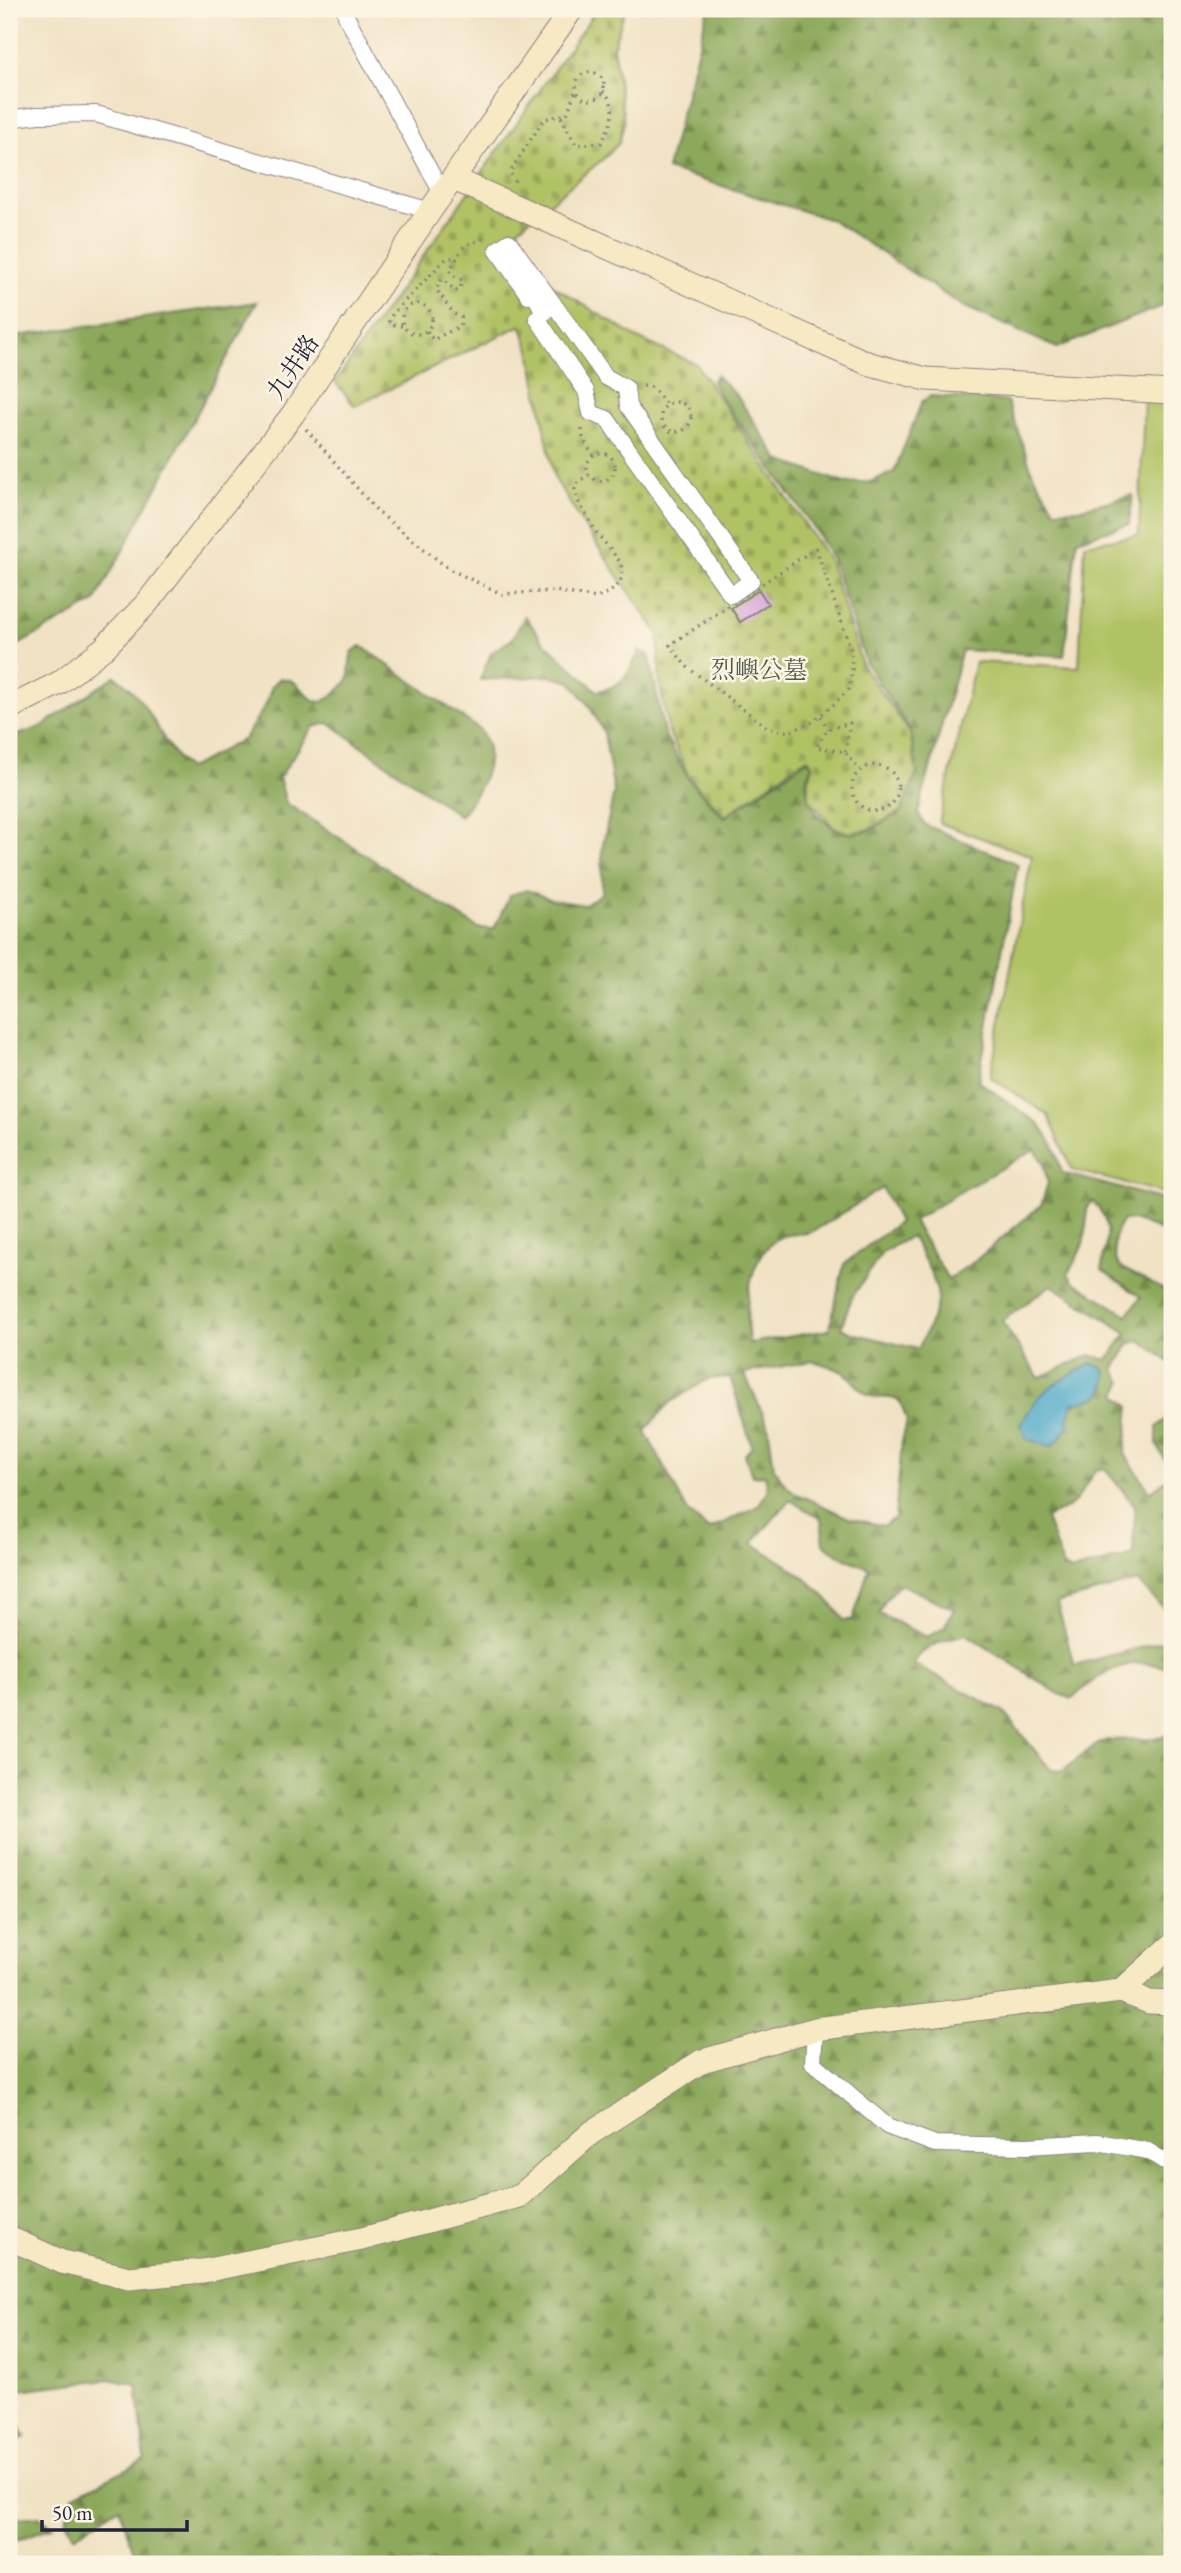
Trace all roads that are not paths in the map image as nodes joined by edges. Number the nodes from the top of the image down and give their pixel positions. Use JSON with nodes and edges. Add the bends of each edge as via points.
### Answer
{"nodes":[{"id":1,"x":345,"y":9,"type":"edge"},
{"id":2,"x":572,"y":9,"type":"edge"},
{"id":3,"x":9,"y":119,"type":"edge"},
{"id":4,"x":442,"y":195,"type":"junction"},
{"id":5,"x":1172,"y":392,"type":"edge"},
{"id":6,"x":591,"y":413,"type":"joint"},
{"id":7,"x":9,"y":708,"type":"edge"},
{"id":8,"x":1172,"y":1945,"type":"edge"},
{"id":9,"x":1121,"y":1991,"type":"junction"},
{"id":10,"x":1172,"y":2003,"type":"edge"},
{"id":11,"x":815,"y":2029,"type":"junction"},
{"id":12,"x":1172,"y":2166,"type":"edge"},
{"id":13,"x":9,"y":2238,"type":"edge"}],
"edges":[{"from":1,"to":4,"type":"street"},
{"from":2,"to":4,"type":"street","name":"九井路"},
{"from":3,"to":4,"type":"street","via":[[96,114]]},
{"from":4,"to":5,"type":"street","via":[[507,203],[867,363],[926,379]]},
{"from":4,"to":7,"type":"street","name":"九井路","via":[[293,414],[147,604],[104,648],[60,683]]},
{"from":6,"to":6,"type":"street","via":[[586,391],[537,318],[544,313],[534,293],[529,296],[497,250],[509,242],[606,377],[626,388],[628,406],[751,581],[731,595],[607,419]]},
{"from":8,"to":9,"type":"street"},
{"from":9,"to":10,"type":"street","via":[[1149,2002]]},
{"from":9,"to":11,"type":"street"},
{"from":11,"to":12,"type":"street","via":[[813,2063],[887,2126],[934,2144],[1097,2142],[1148,2151]]},
{"from":11,"to":13,"type":"street","via":[[702,2061],[591,2133],[520,2196],[362,2239],[203,2271],[130,2278],[62,2263]]}]}
